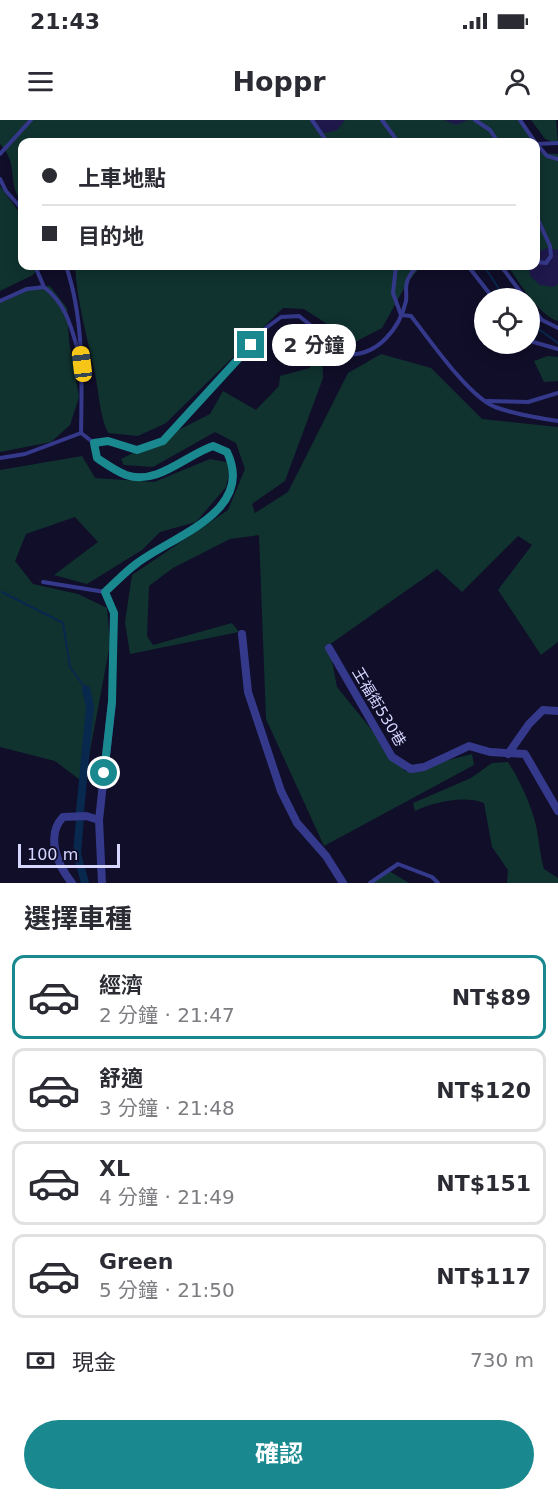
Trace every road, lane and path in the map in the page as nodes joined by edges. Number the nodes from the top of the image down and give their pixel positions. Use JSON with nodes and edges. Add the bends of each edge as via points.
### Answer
{"nodes":[{"id":1,"x":31,"y":120,"type":"edge"},
{"id":2,"x":312,"y":120,"type":"edge"},
{"id":3,"x":382,"y":120,"type":"edge"},
{"id":4,"x":475,"y":120,"type":"edge"},
{"id":5,"x":520,"y":120,"type":"edge"},
{"id":6,"x":324,"y":138,"type":"edge"},
{"id":7,"x":395,"y":138,"type":"edge"},
{"id":8,"x":495,"y":138,"type":"edge"},
{"id":9,"x":533,"y":138,"type":"edge"},
{"id":10,"x":540,"y":143,"type":"edge"},
{"id":11,"x":558,"y":143,"type":"edge"},
{"id":12,"x":540,"y":148,"type":"edge"},
{"id":13,"x":0,"y":154,"type":"edge"},
{"id":14,"x":558,"y":159,"type":"edge"},
{"id":15,"x":0,"y":179,"type":"edge"},
{"id":16,"x":18,"y":204,"type":"edge"},
{"id":17,"x":540,"y":224,"type":"edge"},
{"id":18,"x":540,"y":262,"type":"edge"},
{"id":19,"x":37,"y":270,"type":"edge"},
{"id":20,"x":67,"y":270,"type":"edge"},
{"id":21,"x":396,"y":270,"type":"edge"},
{"id":22,"x":414,"y":270,"type":"edge"},
{"id":23,"x":471,"y":270,"type":"edge"},
{"id":24,"x":504,"y":270,"type":"edge"},
{"id":25,"x":44,"y":287,"type":"junction"},
{"id":26,"x":485,"y":288,"type":"edge"},
{"id":27,"x":518,"y":288,"type":"edge"},
{"id":28,"x":0,"y":301,"type":"edge"},
{"id":29,"x":401,"y":315,"type":"junction"},
{"id":30,"x":540,"y":318,"type":"edge"},
{"id":31,"x":558,"y":328,"type":"edge"},
{"id":32,"x":540,"y":344,"type":"edge"},
{"id":33,"x":558,"y":349,"type":"edge"},
{"id":34,"x":82,"y":364,"type":"junction"},
{"id":35,"x":558,"y":393,"type":"edge"},
{"id":36,"x":484,"y":400,"type":"junction"},
{"id":37,"x":558,"y":421,"type":"edge"},
{"id":38,"x":81,"y":433,"type":"junction"},
{"id":39,"x":94,"y":443,"type":"junction"},
{"id":40,"x":0,"y":458,"type":"edge"},
{"id":41,"x":43,"y":582,"type":"dead end"},
{"id":42,"x":105,"y":592,"type":"junction"},
{"id":43,"x":242,"y":634,"type":"dead end"},
{"id":44,"x":328,"y":648,"type":"dead end"},
{"id":45,"x":112,"y":702,"type":"joint"},
{"id":46,"x":558,"y":711,"type":"edge"},
{"id":47,"x":508,"y":754,"type":"junction"},
{"id":48,"x":558,"y":810,"type":"edge"},
{"id":49,"x":99,"y":820,"type":"junction"},
{"id":50,"x":72,"y":883,"type":"edge"},
{"id":51,"x":102,"y":883,"type":"edge"},
{"id":52,"x":343,"y":883,"type":"edge"},
{"id":53,"x":370,"y":883,"type":"edge"},
{"id":54,"x":438,"y":883,"type":"edge"}],
"edges":[{"from":1,"to":13,"type":"lane"},
{"from":2,"to":6,"type":"lane"},
{"from":3,"to":7,"type":"lane"},
{"from":4,"to":8,"type":"lane"},
{"from":5,"to":9,"type":"lane"},
{"from":10,"to":11,"type":"lane"},
{"from":12,"to":14,"type":"lane","via":[[547,156]]},
{"from":15,"to":16,"type":"lane"},
{"from":17,"to":18,"type":"lane","via":[[551,256],[546,263]]},
{"from":19,"to":25,"type":"lane"},
{"from":20,"to":34,"type":"lane"},
{"from":21,"to":29,"type":"lane","via":[[393,293]]},
{"from":22,"to":29,"type":"lane","via":[[406,282]]},
{"from":23,"to":26,"type":"lane"},
{"from":24,"to":27,"type":"lane"},
{"from":25,"to":28,"type":"lane","via":[[27,289]]},
{"from":25,"to":34,"type":"lane","via":[[67,312]]},
{"from":29,"to":36,"type":"lane","via":[[411,316]]},
{"from":29,"to":39,"type":"lane","via":[[391,334],[357,355],[347,354],[299,316],[281,317],[266,328],[163,441],[137,450],[108,441]]},
{"from":30,"to":31,"type":"lane"},
{"from":32,"to":33,"type":"lane"},
{"from":34,"to":38,"type":"lane"},
{"from":35,"to":36,"type":"lane","via":[[507,404]]},
{"from":36,"to":37,"type":"lane","via":[[495,407]]},
{"from":38,"to":39,"type":"lane"},
{"from":38,"to":40,"type":"lane","via":[[25,454]]},
{"from":39,"to":42,"type":"lane","via":[[97,458],[128,476],[158,476],[213,446],[227,452],[235,478],[212,518],[136,563]]},
{"from":41,"to":42,"type":"lane"},
{"from":42,"to":45,"type":"lane","via":[[114,613]]},
{"from":43,"to":52,"type":"street","via":[[248,692],[281,791],[297,823]]},
{"from":44,"to":47,"type":"street","name":"王福街530巷","via":[[392,757],[411,769],[469,746]]},
{"from":45,"to":49,"type":"street"},
{"from":46,"to":47,"type":"street","via":[[543,710]]},
{"from":47,"to":48,"type":"street","name":"王福街530巷","via":[[525,754]]},
{"from":49,"to":50,"type":"street","via":[[63,817],[54,831],[63,873]]},
{"from":49,"to":51,"type":"street"},
{"from":53,"to":54,"type":"lane","via":[[398,864]]}]}
